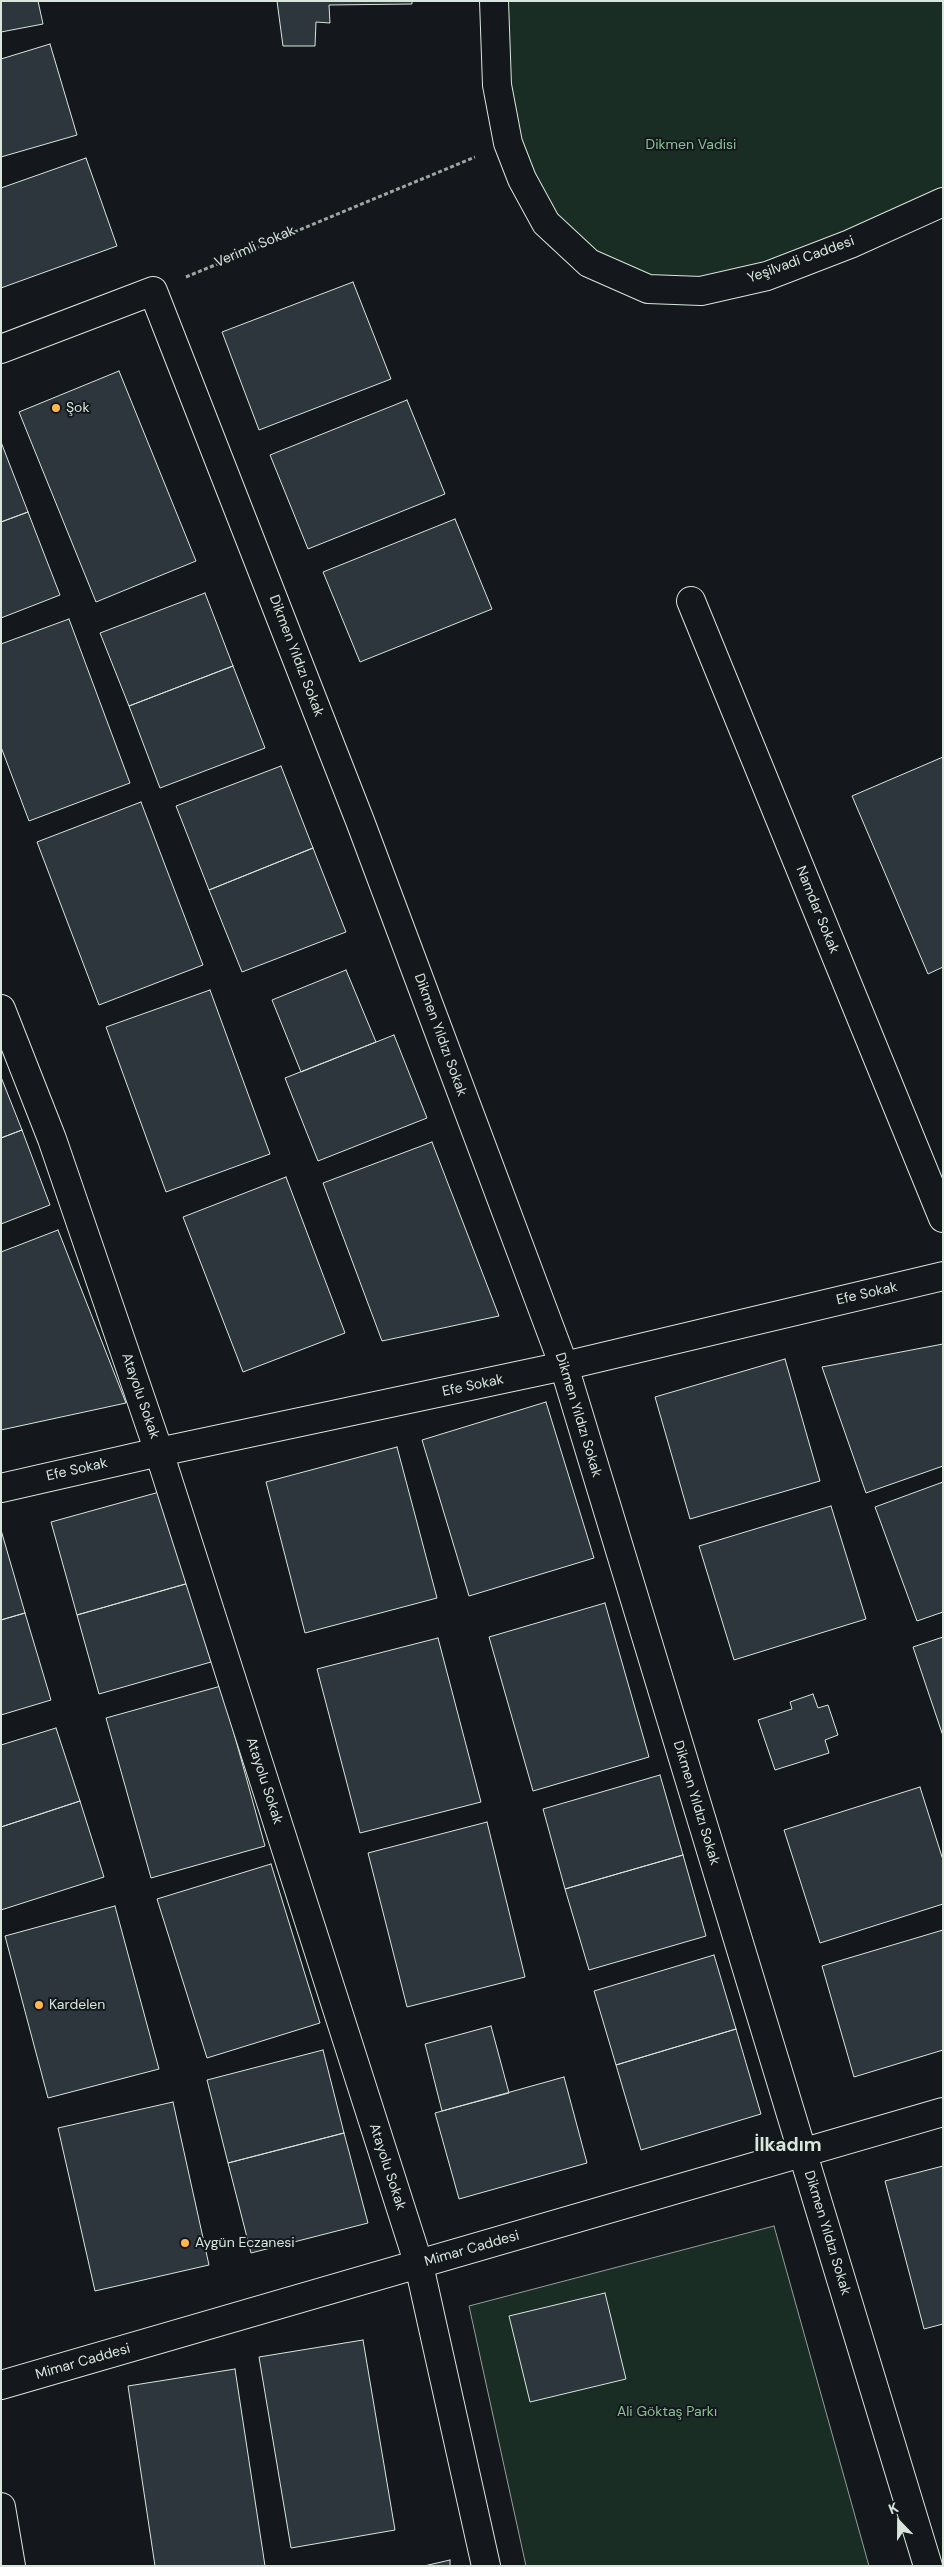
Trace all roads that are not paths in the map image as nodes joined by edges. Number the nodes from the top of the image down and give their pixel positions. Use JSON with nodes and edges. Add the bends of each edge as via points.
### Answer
{"nodes":[{"id":1,"x":494,"y":1,"type":"edge"},
{"id":2,"x":943,"y":202,"type":"edge"},
{"id":3,"x":1,"y":349,"type":"edge"},
{"id":4,"x":691,"y":601,"type":"dead end"},
{"id":5,"x":1,"y":1009,"type":"edge"},
{"id":6,"x":943,"y":1218,"type":"edge"},
{"id":7,"x":943,"y":1276,"type":"edge"},
{"id":8,"x":564,"y":1366,"type":"junction"},
{"id":9,"x":159,"y":1452,"type":"junction"},
{"id":10,"x":1,"y":1488,"type":"edge"},
{"id":11,"x":943,"y":2112,"type":"edge"},
{"id":12,"x":802,"y":2152,"type":"junction"},
{"id":13,"x":419,"y":2265,"type":"junction"},
{"id":14,"x":1,"y":2385,"type":"edge"},
{"id":15,"x":1,"y":2506,"type":"edge"},
{"id":16,"x":11,"y":2566,"type":"edge"},
{"id":17,"x":486,"y":2566,"type":"edge"},
{"id":18,"x":928,"y":2566,"type":"edge"}],
"edges":[{"from":1,"to":2,"type":"street","name":"Yeşilvadi Caddesi","via":[[497,85],[508,143],[522,179],[546,223],[589,263],[648,289],[701,291],[767,276],[850,244]]},
{"from":3,"to":8,"type":"street","name":"Dikmen Yıldızı Sokak","via":[[153,291],[360,821]]},
{"from":4,"to":6,"type":"street","name":"Namdar Sokak"},
{"from":5,"to":9,"type":"street","name":"Atayolu Sokak","via":[[52,1139]]},
{"from":7,"to":8,"type":"street","name":"Efe Sokak"},
{"from":8,"to":9,"type":"street","name":"Efe Sokak"},
{"from":8,"to":12,"type":"street","name":"Dikmen Yıldızı Sokak"},
{"from":9,"to":10,"type":"street","name":"Efe Sokak"},
{"from":9,"to":13,"type":"street","name":"Atayolu Sokak"},
{"from":11,"to":12,"type":"street","name":"Mimar Caddesi"},
{"from":12,"to":13,"type":"street","name":"Mimar Caddesi"},
{"from":12,"to":18,"type":"street","name":"Dikmen Yıldızı Sokak"},
{"from":13,"to":14,"type":"street","name":"Mimar Caddesi"},
{"from":13,"to":17,"type":"street","name":"Atayolu Sokak"},
{"from":15,"to":16,"type":"street"}]}
